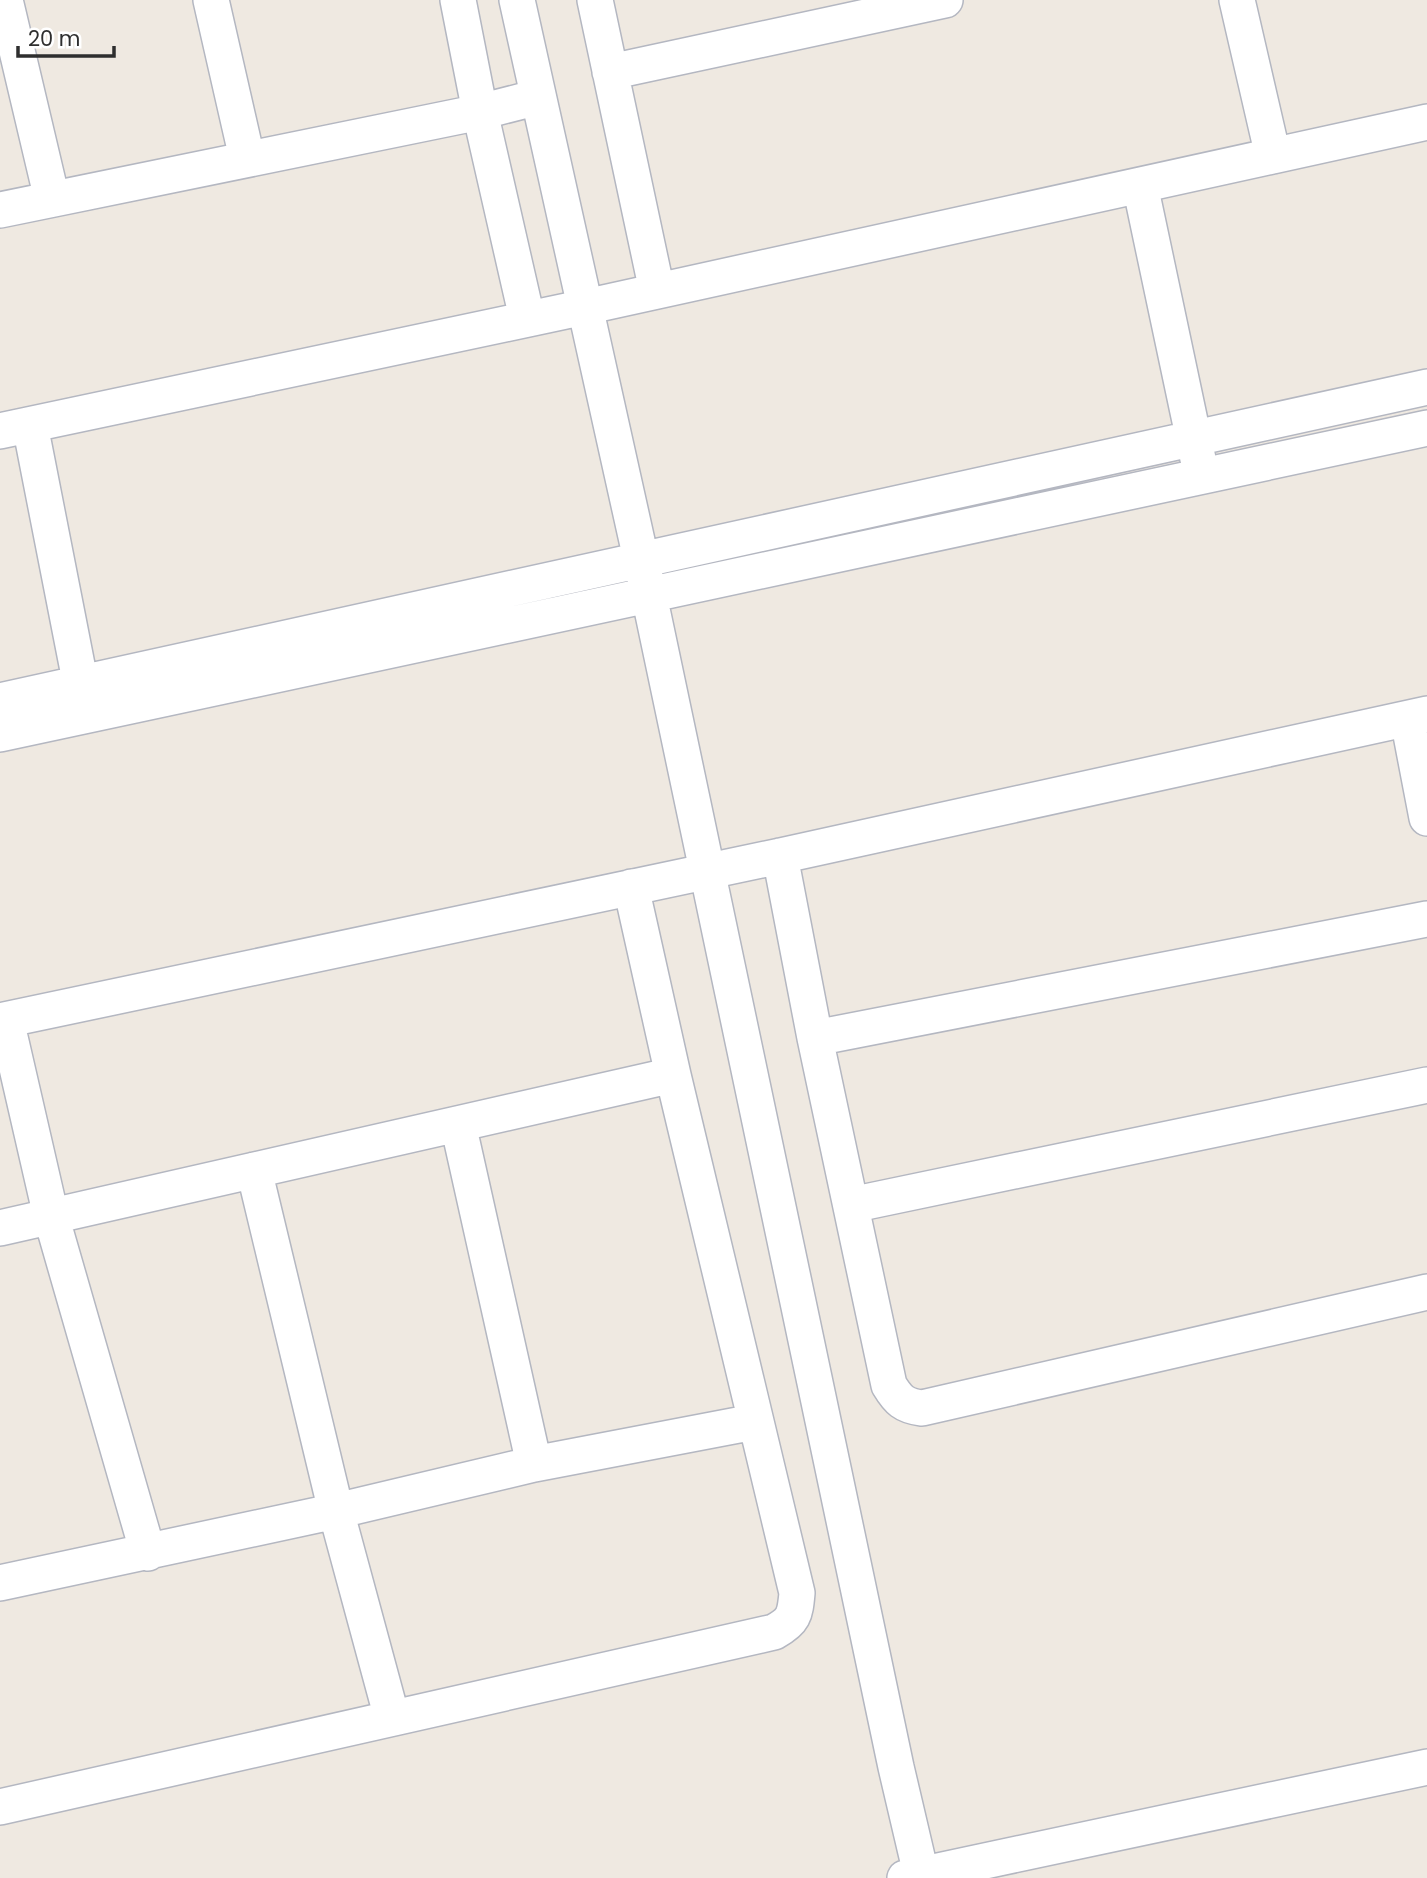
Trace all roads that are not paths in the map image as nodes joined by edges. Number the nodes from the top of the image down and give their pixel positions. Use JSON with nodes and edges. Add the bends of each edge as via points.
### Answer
{"nodes":[{"id":1,"x":5,"y":0,"type":"edge"},
{"id":2,"x":211,"y":0,"type":"edge"},
{"id":3,"x":458,"y":0,"type":"edge"},
{"id":4,"x":517,"y":0,"type":"edge"},
{"id":5,"x":595,"y":0,"type":"edge"},
{"id":6,"x":945,"y":0,"type":"edge"},
{"id":7,"x":1237,"y":0,"type":"edge"},
{"id":8,"x":829,"y":12,"type":"edge"},
{"id":9,"x":610,"y":72,"type":"junction"},
{"id":10,"x":538,"y":97,"type":"junction"},
{"id":11,"x":480,"y":112,"type":"junction"},
{"id":12,"x":1427,"y":122,"type":"edge"},
{"id":13,"x":1273,"y":156,"type":"junction"},
{"id":14,"x":247,"y":159,"type":"junction"},
{"id":15,"x":1140,"y":185,"type":"junction"},
{"id":16,"x":52,"y":199,"type":"junction"},
{"id":17,"x":0,"y":210,"type":"edge"},
{"id":18,"x":657,"y":291,"type":"junction"},
{"id":19,"x":585,"y":307,"type":"junction"},
{"id":20,"x":527,"y":318,"type":"junction"},
{"id":21,"x":1427,"y":387,"type":"edge"},
{"id":22,"x":15,"y":428,"type":"edge"},
{"id":23,"x":1427,"y":428,"type":"edge"},
{"id":24,"x":1194,"y":438,"type":"junction"},
{"id":25,"x":1202,"y":476,"type":"junction"},
{"id":26,"x":642,"y":560,"type":"junction"},
{"id":27,"x":649,"y":595,"type":"junction"},
{"id":28,"x":84,"y":699,"type":"junction"},
{"id":29,"x":0,"y":701,"type":"edge"},
{"id":30,"x":1418,"y":717,"type":"edge"},
{"id":31,"x":0,"y":734,"type":"edge"},
{"id":32,"x":1427,"y":818,"type":"edge"},
{"id":33,"x":779,"y":856,"type":"junction"},
{"id":34,"x":707,"y":872,"type":"junction"},
{"id":35,"x":631,"y":887,"type":"junction"},
{"id":36,"x":1427,"y":919,"type":"edge"},
{"id":37,"x":3,"y":1021,"type":"edge"},
{"id":38,"x":815,"y":1038,"type":"junction"},
{"id":39,"x":673,"y":1075,"type":"junction"},
{"id":40,"x":1427,"y":1085,"type":"edge"},
{"id":41,"x":458,"y":1124,"type":"junction"},
{"id":42,"x":254,"y":1170,"type":"junction"},
{"id":43,"x":851,"y":1205,"type":"junction"},
{"id":44,"x":51,"y":1216,"type":"junction"},
{"id":45,"x":0,"y":1228,"type":"edge"},
{"id":46,"x":1427,"y":1293,"type":"edge"},
{"id":47,"x":754,"y":1422,"type":"junction"},
{"id":48,"x":534,"y":1464,"type":"junction"},
{"id":49,"x":336,"y":1511,"type":"junction"},
{"id":50,"x":148,"y":1552,"type":"junction"},
{"id":51,"x":0,"y":1583,"type":"edge"},
{"id":52,"x":392,"y":1717,"type":"junction"},
{"id":53,"x":1427,"y":1767,"type":"edge"},
{"id":54,"x":0,"y":1807,"type":"edge"},
{"id":55,"x":995,"y":1868,"type":"edge"},
{"id":56,"x":916,"y":1877,"type":"edge"}],
"edges":[{"from":1,"to":16,"type":"street"},
{"from":2,"to":14,"type":"street"},
{"from":3,"to":11,"type":"street"},
{"from":4,"to":10,"type":"street"},
{"from":5,"to":9,"type":"street"},
{"from":6,"to":8,"type":"street"},
{"from":7,"to":13,"type":"street"},
{"from":8,"to":9,"type":"street"},
{"from":9,"to":18,"type":"street"},
{"from":10,"to":11,"type":"street"},
{"from":10,"to":19,"type":"street"},
{"from":11,"to":14,"type":"street"},
{"from":11,"to":20,"type":"street"},
{"from":12,"to":13,"type":"street"},
{"from":13,"to":15,"type":"street"},
{"from":14,"to":16,"type":"street"},
{"from":15,"to":18,"type":"street"},
{"from":15,"to":24,"type":"street"},
{"from":16,"to":17,"type":"street"},
{"from":18,"to":19,"type":"street"},
{"from":19,"to":20,"type":"street"},
{"from":19,"to":26,"type":"street"},
{"from":20,"to":22,"type":"street"},
{"from":21,"to":24,"type":"street"},
{"from":22,"to":28,"type":"street"},
{"from":23,"to":25,"type":"street"},
{"from":24,"to":25,"type":"street"},
{"from":24,"to":26,"type":"street"},
{"from":25,"to":27,"type":"street"},
{"from":26,"to":27,"type":"street"},
{"from":26,"to":28,"type":"street"},
{"from":27,"to":28,"type":"street"},
{"from":27,"to":34,"type":"street"},
{"from":28,"to":29,"type":"street"},
{"from":28,"to":31,"type":"street"},
{"from":30,"to":32,"type":"street"},
{"from":30,"to":33,"type":"street"},
{"from":33,"to":34,"type":"street"},
{"from":33,"to":38,"type":"street"},
{"from":34,"to":35,"type":"street"},
{"from":34,"to":56,"type":"street"},
{"from":35,"to":37,"type":"street"},
{"from":35,"to":39,"type":"street"},
{"from":36,"to":38,"type":"street"},
{"from":37,"to":44,"type":"street"},
{"from":38,"to":43,"type":"street"},
{"from":39,"to":41,"type":"street"},
{"from":39,"to":47,"type":"street"},
{"from":40,"to":43,"type":"street"},
{"from":41,"to":42,"type":"street"},
{"from":41,"to":48,"type":"street"},
{"from":42,"to":44,"type":"street"},
{"from":42,"to":49,"type":"street"},
{"from":43,"to":46,"type":"street","via":[[890,1385],[898,1400],[909,1407],[922,1408]]},
{"from":44,"to":45,"type":"street"},
{"from":44,"to":50,"type":"street"},
{"from":47,"to":48,"type":"street"},
{"from":47,"to":52,"type":"street","via":[[797,1593],[796,1612],[788,1624],[774,1632]]},
{"from":48,"to":49,"type":"street"},
{"from":49,"to":50,"type":"street"},
{"from":49,"to":52,"type":"street"},
{"from":50,"to":51,"type":"street"},
{"from":52,"to":54,"type":"street"},
{"from":53,"to":55,"type":"street"},
{"from":55,"to":56,"type":"street"}]}
